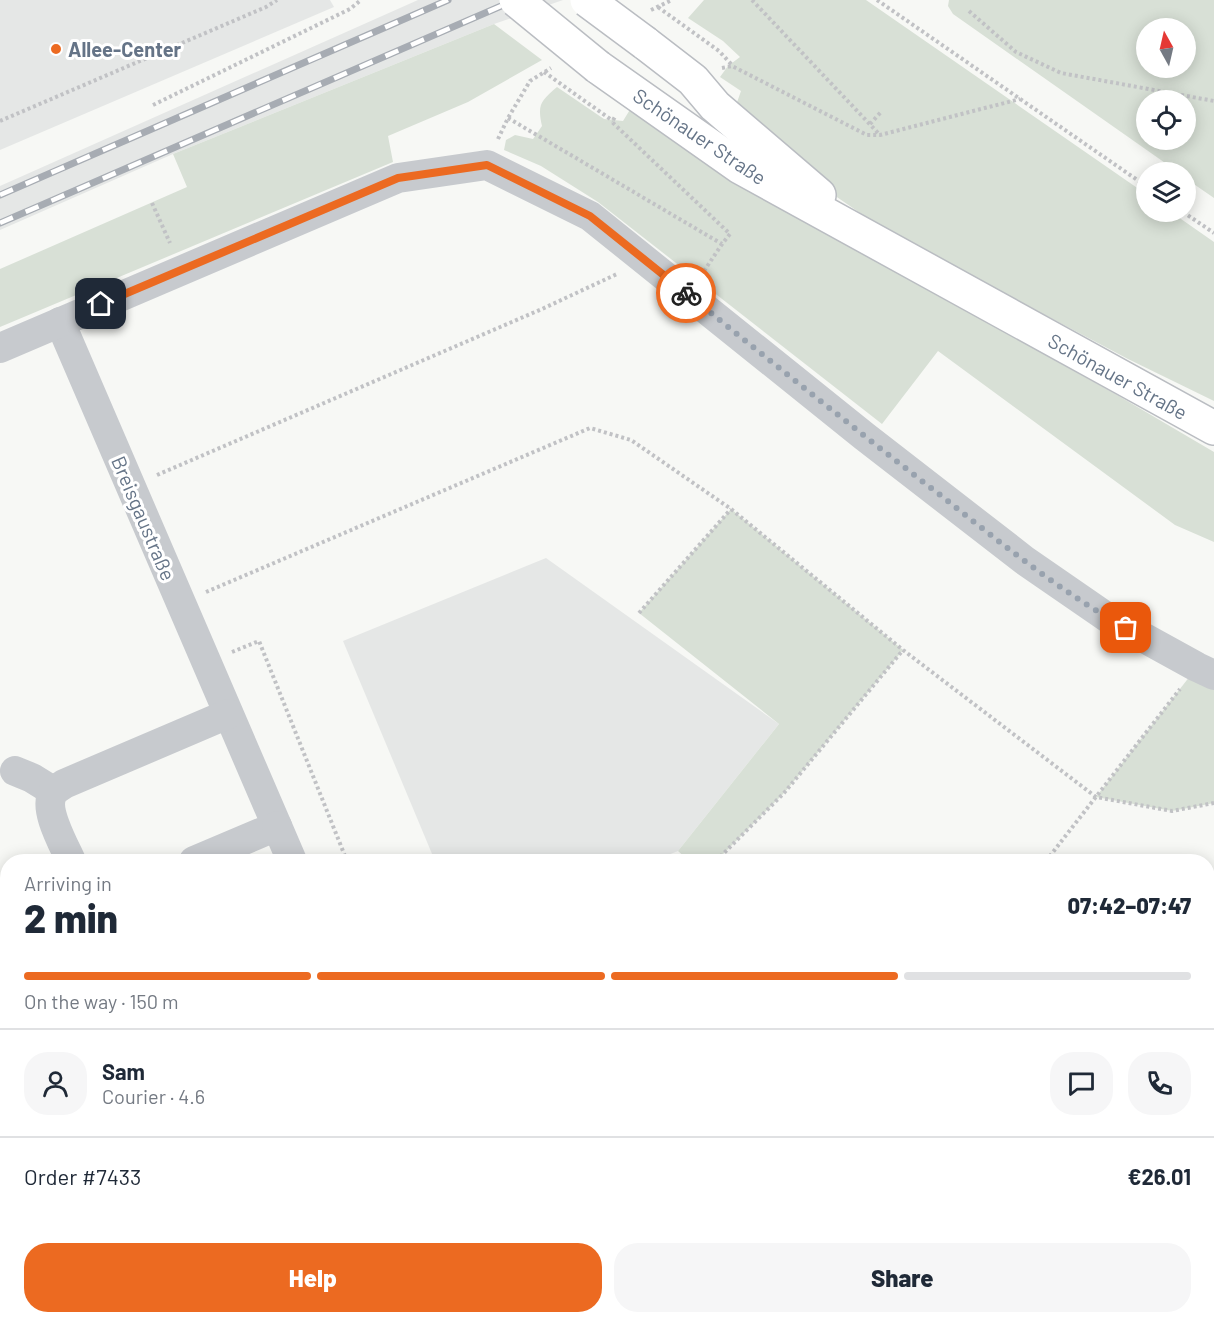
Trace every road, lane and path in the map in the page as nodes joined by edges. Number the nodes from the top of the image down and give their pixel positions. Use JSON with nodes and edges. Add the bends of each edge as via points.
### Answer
{"nodes":[{"id":1,"x":277,"y":0,"type":"edge"},
{"id":2,"x":361,"y":0,"type":"edge"},
{"id":3,"x":516,"y":0,"type":"edge"},
{"id":4,"x":587,"y":0,"type":"edge"},
{"id":5,"x":752,"y":0,"type":"edge"},
{"id":6,"x":877,"y":0,"type":"edge"},
{"id":7,"x":657,"y":7,"type":"dead end"},
{"id":8,"x":969,"y":11,"type":"dead end"},
{"id":9,"x":732,"y":66,"type":"junction"},
{"id":10,"x":714,"y":69,"type":"dead end"},
{"id":11,"x":544,"y":72,"type":"dead end"},
{"id":12,"x":1020,"y":99,"type":"junction"},
{"id":13,"x":1214,"y":101,"type":"edge"},
{"id":14,"x":153,"y":105,"type":"dead end"},
{"id":15,"x":620,"y":108,"type":"dead end"},
{"id":16,"x":882,"y":111,"type":"dead end"},
{"id":17,"x":508,"y":118,"type":"dead end"},
{"id":18,"x":613,"y":121,"type":"junction"},
{"id":19,"x":0,"y":122,"type":"edge"},
{"id":20,"x":870,"y":124,"type":"junction"},
{"id":21,"x":880,"y":135,"type":"junction"},
{"id":22,"x":1136,"y":179,"type":"edge"},
{"id":23,"x":152,"y":203,"type":"dead end"},
{"id":24,"x":1196,"y":221,"type":"edge"},
{"id":25,"x":1214,"y":233,"type":"edge"},
{"id":26,"x":896,"y":255,"type":"junction"},
{"id":27,"x":645,"y":261,"type":"junction"},
{"id":28,"x":182,"y":269,"type":"junction"},
{"id":29,"x":60,"y":322,"type":"junction"},
{"id":30,"x":0,"y":348,"type":"edge"},
{"id":31,"x":1214,"y":429,"type":"edge"},
{"id":32,"x":130,"y":486,"type":"junction"},
{"id":33,"x":730,"y":509,"type":"junction"},
{"id":34,"x":181,"y":603,"type":"junction"},
{"id":35,"x":639,"y":613,"type":"dead end"},
{"id":36,"x":903,"y":650,"type":"junction"},
{"id":37,"x":206,"y":662,"type":"junction"},
{"id":38,"x":1206,"y":671,"type":"edge"},
{"id":39,"x":228,"y":714,"type":"junction"},
{"id":40,"x":15,"y":771,"type":"dead end"},
{"id":41,"x":54,"y":792,"type":"junction"},
{"id":42,"x":1096,"y":797,"type":"junction"},
{"id":43,"x":1214,"y":803,"type":"edge"},
{"id":44,"x":277,"y":826,"type":"junction"},
{"id":45,"x":68,"y":854,"type":"edge"},
{"id":46,"x":211,"y":854,"type":"edge"},
{"id":47,"x":289,"y":854,"type":"edge"},
{"id":48,"x":344,"y":854,"type":"edge"},
{"id":49,"x":723,"y":854,"type":"edge"},
{"id":50,"x":1051,"y":854,"type":"edge"}],
"edges":[{"from":1,"to":19,"type":"path"},
{"from":2,"to":14,"type":"path","via":[[350,9]]},
{"from":3,"to":26,"type":"main road","name":"Schönauer Straße","bridge":true,"via":[[598,67],[740,167]]},
{"from":4,"to":26,"type":"main road","name":"Schönauer Straße","bridge":true,"via":[[693,80],[715,106]]},
{"from":5,"to":20,"type":"path"},
{"from":6,"to":12,"type":"path"},
{"from":7,"to":9,"type":"path","via":[[719,51]]},
{"from":8,"to":13,"type":"path","via":[[1016,52],[1061,73]]},
{"from":9,"to":10,"type":"path"},
{"from":9,"to":21,"type":"path","via":[[867,135]]},
{"from":11,"to":18,"type":"path"},
{"from":12,"to":21,"type":"path"},
{"from":12,"to":22,"type":"path"},
{"from":15,"to":18,"type":"path"},
{"from":16,"to":20,"type":"path"},
{"from":17,"to":18,"type":"path","via":[[722,244],[730,234]]},
{"from":20,"to":21,"type":"path"},
{"from":23,"to":28,"type":"path"},
{"from":24,"to":25,"type":"path"},
{"from":26,"to":31,"type":"main road","name":"Schönauer Straße"},
{"from":27,"to":28,"type":"street","via":[[590,216],[487,165],[398,178]]},
{"from":27,"to":32,"type":"path"},
{"from":27,"to":38,"type":"street","via":[[1024,560],[1108,618]]},
{"from":28,"to":29,"type":"street"},
{"from":29,"to":30,"type":"street"},
{"from":29,"to":32,"type":"street","name":"Breisgaustraße"},
{"from":32,"to":34,"type":"street","name":"Breisgaustraße"},
{"from":33,"to":34,"type":"path","via":[[631,440],[590,428]]},
{"from":33,"to":35,"type":"path"},
{"from":33,"to":36,"type":"path"},
{"from":34,"to":37,"type":"street","name":"Breisgaustraße"},
{"from":36,"to":42,"type":"path"},
{"from":36,"to":49,"type":"path","via":[[784,793]]},
{"from":37,"to":39,"type":"street","name":"Breisgaustraße"},
{"from":37,"to":48,"type":"path","via":[[259,641]]},
{"from":38,"to":42,"type":"path"},
{"from":39,"to":41,"type":"street","via":[[64,784]]},
{"from":39,"to":44,"type":"street","name":"Breisgaustraße"},
{"from":40,"to":41,"type":"street"},
{"from":41,"to":45,"type":"street","via":[[51,812]]},
{"from":42,"to":43,"type":"path","via":[[1172,811]]},
{"from":42,"to":50,"type":"path"},
{"from":44,"to":46,"type":"street"},
{"from":44,"to":47,"type":"street","name":"Breisgaustraße"}]}
